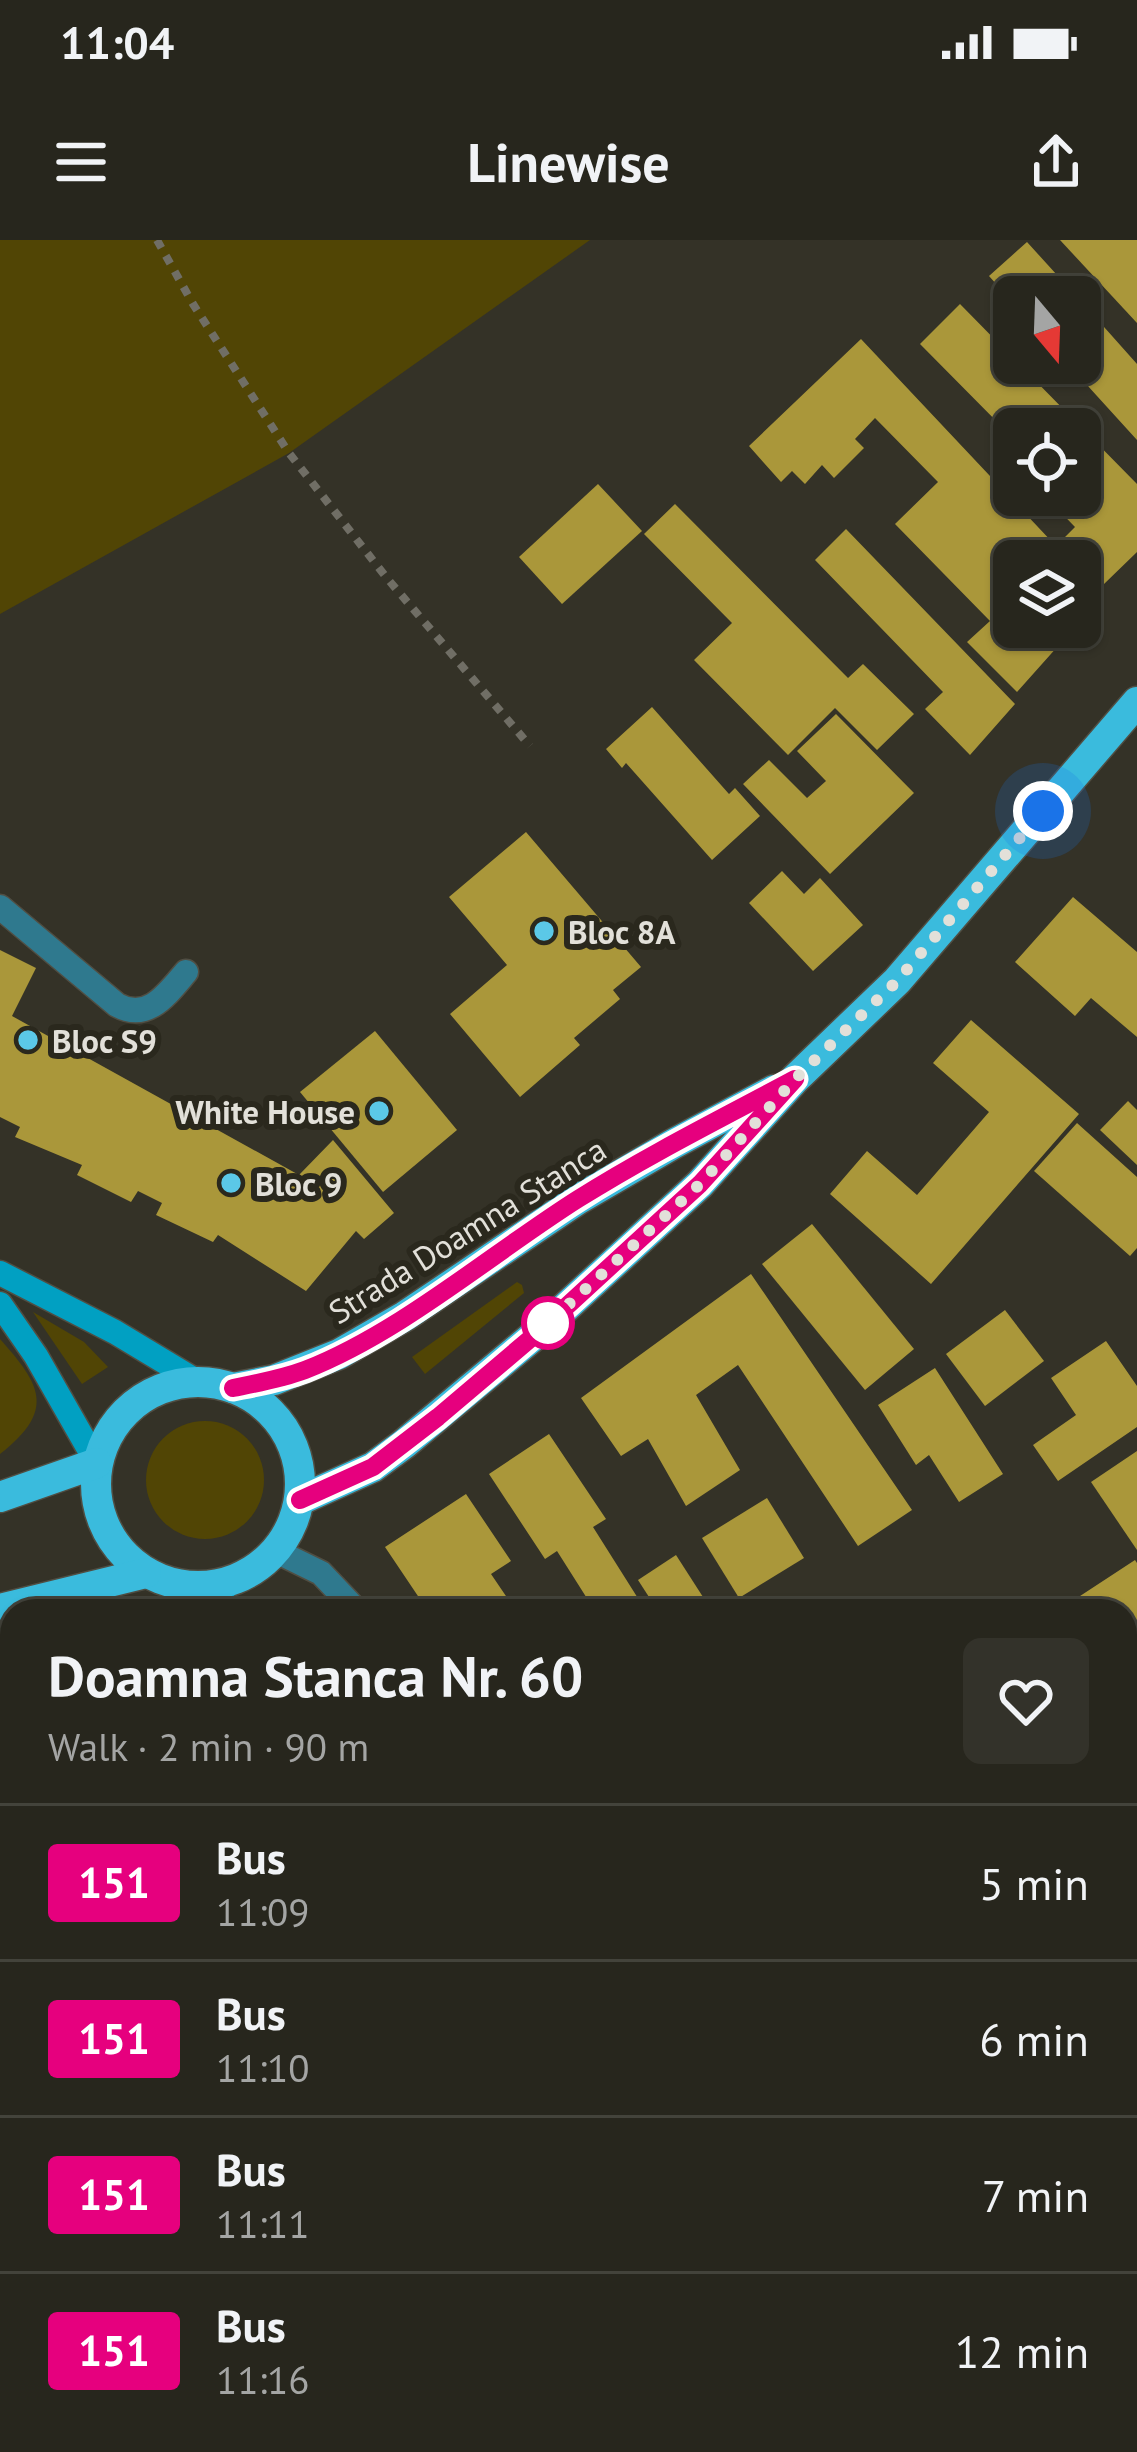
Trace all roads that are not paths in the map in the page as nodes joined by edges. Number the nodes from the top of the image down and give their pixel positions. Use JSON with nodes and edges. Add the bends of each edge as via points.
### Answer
{"nodes":[{"id":1,"x":1137,"y":702,"type":"edge"},
{"id":2,"x":0,"y":907,"type":"edge"},
{"id":3,"x":186,"y":972,"type":"dead end"},
{"id":4,"x":795,"y":1079,"type":"junction"},
{"id":5,"x":0,"y":1273,"type":"edge"},
{"id":6,"x":0,"y":1304,"type":"edge"},
{"id":7,"x":199,"y":1382,"type":"junction"},
{"id":8,"x":233,"y":1388,"type":"junction"},
{"id":9,"x":97,"y":1463,"type":"junction"},
{"id":10,"x":0,"y":1497,"type":"edge"},
{"id":11,"x":300,"y":1500,"type":"junction"},
{"id":12,"x":276,"y":1551,"type":"junction"},
{"id":13,"x":146,"y":1573,"type":"junction"},
{"id":14,"x":232,"y":1581,"type":"junction"},
{"id":15,"x":41,"y":1599,"type":"edge"},
{"id":16,"x":213,"y":1599,"type":"edge"},
{"id":17,"x":346,"y":1599,"type":"edge"}],
"edges":[{"from":1,"to":4,"type":"main road","name":"Strada Doamna Stanca","via":[[897,981]]},
{"from":2,"to":3,"type":"street","via":[[128,1011],[152,1007]]},
{"from":4,"to":8,"type":"main road","name":"Strada Doamna Stanca","via":[[577,1200],[339,1354]]},
{"from":4,"to":11,"type":"main road","name":"Strada Doamna Stanca","via":[[700,1184],[543,1328],[373,1467]]},
{"from":5,"to":7,"type":"main road"},
{"from":6,"to":9,"type":"main road"},
{"from":7,"to":8,"type":"main road"},
{"from":7,"to":9,"type":"main road","via":[[133,1404]]},
{"from":8,"to":11,"type":"main road","via":[[287,1432]]},
{"from":9,"to":10,"type":"main road"},
{"from":9,"to":13,"type":"main road","via":[[104,1527]]},
{"from":11,"to":12,"type":"main road"},
{"from":12,"to":14,"type":"main road"},
{"from":12,"to":17,"type":"street","via":[[321,1573]]},
{"from":13,"to":14,"type":"main road","via":[[203,1587]]},
{"from":13,"to":15,"type":"main road"},
{"from":14,"to":16,"type":"main road"}]}
